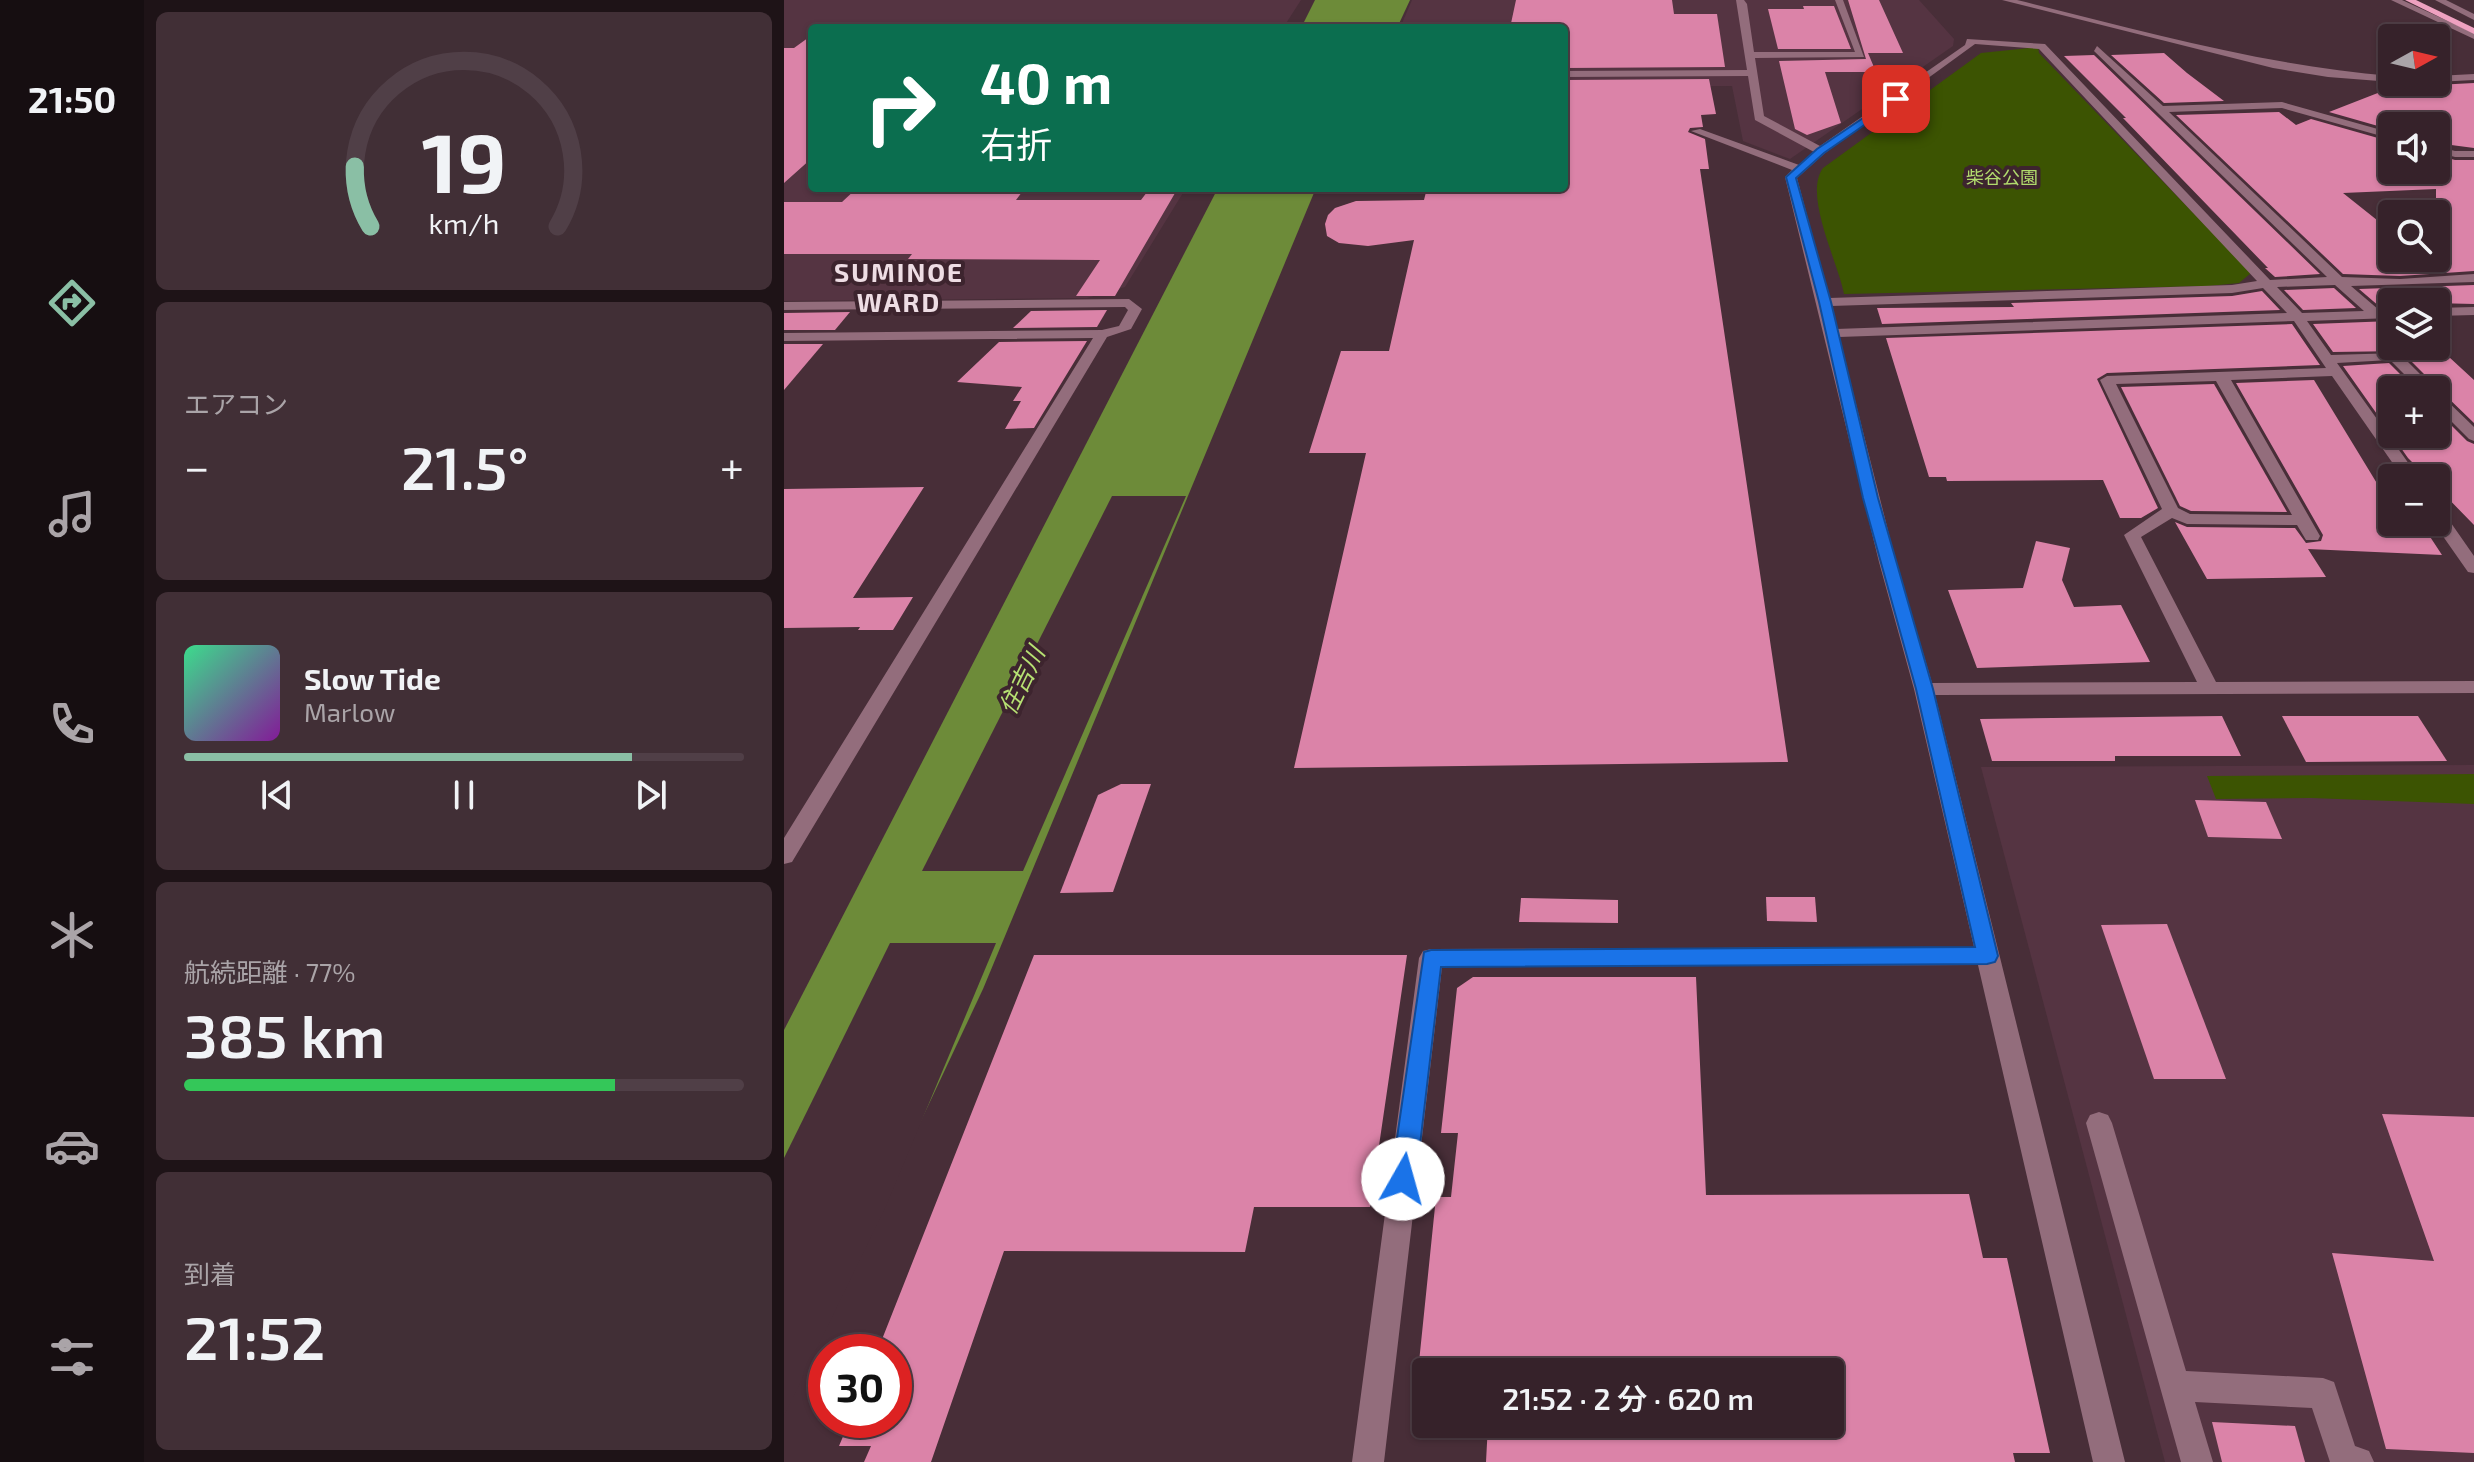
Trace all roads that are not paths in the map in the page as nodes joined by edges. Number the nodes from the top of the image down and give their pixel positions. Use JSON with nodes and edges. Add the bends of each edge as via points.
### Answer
{"nodes":[{"id":1,"x":1740,"y":0,"type":"edge"},
{"id":2,"x":1839,"y":0,"type":"edge"},
{"id":3,"x":2006,"y":0,"type":"edge"},
{"id":4,"x":2395,"y":0,"type":"edge"},
{"id":5,"x":2409,"y":0,"type":"edge"},
{"id":6,"x":2427,"y":0,"type":"edge"},
{"id":7,"x":2439,"y":0,"type":"edge"},
{"id":8,"x":2474,"y":19,"type":"edge"},
{"id":9,"x":2474,"y":34,"type":"edge"},
{"id":10,"x":2097,"y":49,"type":"dead end"},
{"id":11,"x":1750,"y":55,"type":"junction"},
{"id":12,"x":1753,"y":73,"type":"junction"},
{"id":13,"x":1568,"y":74,"type":"edge"},
{"id":14,"x":2378,"y":77,"type":"edge"},
{"id":15,"x":2474,"y":77,"type":"edge"},
{"id":16,"x":2450,"y":78,"type":"edge"},
{"id":17,"x":2160,"y":109,"type":"junction"},
{"id":18,"x":1696,"y":131,"type":"dead end"},
{"id":19,"x":2378,"y":132,"type":"edge"},
{"id":20,"x":1821,"y":151,"type":"junction"},
{"id":21,"x":2450,"y":153,"type":"edge"},
{"id":22,"x":2474,"y":154,"type":"edge"},
{"id":23,"x":1800,"y":169,"type":"junction"},
{"id":24,"x":2474,"y":278,"type":"edge"},
{"id":25,"x":2336,"y":279,"type":"junction"},
{"id":26,"x":2267,"y":283,"type":"junction"},
{"id":27,"x":1825,"y":302,"type":"junction"},
{"id":28,"x":784,"y":306,"type":"edge"},
{"id":29,"x":2474,"y":311,"type":"edge"},
{"id":30,"x":2450,"y":312,"type":"edge"},
{"id":31,"x":2376,"y":315,"type":"joint"},
{"id":32,"x":2297,"y":316,"type":"junction"},
{"id":33,"x":1832,"y":333,"type":"junction"},
{"id":34,"x":1102,"y":334,"type":"junction"},
{"id":35,"x":784,"y":337,"type":"edge"},
{"id":36,"x":2332,"y":366,"type":"junction"},
{"id":37,"x":2221,"y":376,"type":"junction"},
{"id":38,"x":2414,"y":376,"type":"edge"},
{"id":39,"x":2450,"y":412,"type":"edge"},
{"id":40,"x":2474,"y":436,"type":"edge"},
{"id":41,"x":2401,"y":464,"type":"edge"},
{"id":42,"x":2171,"y":511,"type":"junction"},
{"id":43,"x":2302,"y":520,"type":"junction"},
{"id":44,"x":2450,"y":534,"type":"edge"},
{"id":45,"x":2312,"y":536,"type":"dead end"},
{"id":46,"x":2474,"y":568,"type":"edge"},
{"id":47,"x":2474,"y":687,"type":"edge"},
{"id":48,"x":2210,"y":688,"type":"junction"},
{"id":49,"x":1924,"y":689,"type":"junction"},
{"id":50,"x":784,"y":856,"type":"edge"},
{"id":51,"x":1987,"y":956,"type":"junction"},
{"id":52,"x":2099,"y":1123,"type":"dead end"},
{"id":53,"x":2177,"y":1386,"type":"junction"},
{"id":54,"x":1368,"y":1462,"type":"edge"},
{"id":55,"x":2109,"y":1462,"type":"edge"},
{"id":56,"x":2197,"y":1462,"type":"edge"},
{"id":57,"x":2358,"y":1462,"type":"edge"}],
"edges":[{"from":1,"to":11,"type":"street"},
{"from":2,"to":11,"type":"street","via":[[1861,55]]},
{"from":3,"to":14,"type":"street","via":[[2273,65]]},
{"from":4,"to":9,"type":"street"},
{"from":5,"to":9,"type":"main road"},
{"from":6,"to":8,"type":"main road"},
{"from":7,"to":8,"type":"street"},
{"from":10,"to":17,"type":"street"},
{"from":11,"to":12,"type":"street"},
{"from":12,"to":13,"type":"street"},
{"from":12,"to":20,"type":"street","via":[[1759,118]]},
{"from":15,"to":16,"type":"street"},
{"from":17,"to":19,"type":"street","via":[[2282,105]]},
{"from":17,"to":25,"type":"street"},
{"from":18,"to":23,"type":"street"},
{"from":20,"to":23,"type":"street"},
{"from":20,"to":26,"type":"street","via":[[1970,46],[1970,41],[2042,46]]},
{"from":21,"to":22,"type":"street"},
{"from":23,"to":27,"type":"street","via":[[1791,177]]},
{"from":24,"to":25,"type":"street"},
{"from":25,"to":26,"type":"street"},
{"from":25,"to":31,"type":"street"},
{"from":26,"to":27,"type":"street","via":[[2232,289]]},
{"from":26,"to":32,"type":"street"},
{"from":27,"to":33,"type":"street"},
{"from":28,"to":34,"type":"street","via":[[1129,303],[1135,309],[1124,329]]},
{"from":29,"to":30,"type":"street"},
{"from":31,"to":32,"type":"street"},
{"from":32,"to":33,"type":"street"},
{"from":32,"to":36,"type":"street"},
{"from":33,"to":49,"type":"street","via":[[1870,498]]},
{"from":34,"to":35,"type":"street"},
{"from":34,"to":50,"type":"street"},
{"from":36,"to":37,"type":"street"},
{"from":36,"to":38,"type":"street","via":[[2394,356]]},
{"from":36,"to":41,"type":"street"},
{"from":37,"to":42,"type":"street","via":[[2107,380]]},
{"from":37,"to":43,"type":"street"},
{"from":39,"to":40,"type":"street"},
{"from":42,"to":43,"type":"street","via":[[2187,519]]},
{"from":42,"to":48,"type":"street","via":[[2132,535]]},
{"from":43,"to":45,"type":"street"},
{"from":44,"to":46,"type":"street"},
{"from":47,"to":48,"type":"street"},
{"from":48,"to":49,"type":"street"},
{"from":49,"to":51,"type":"street"},
{"from":51,"to":54,"type":"street","via":[[1431,958]]},
{"from":51,"to":55,"type":"street"},
{"from":52,"to":53,"type":"street"},
{"from":53,"to":56,"type":"street"},
{"from":53,"to":57,"type":"street","via":[[2323,1393],[2344,1459]]}]}
